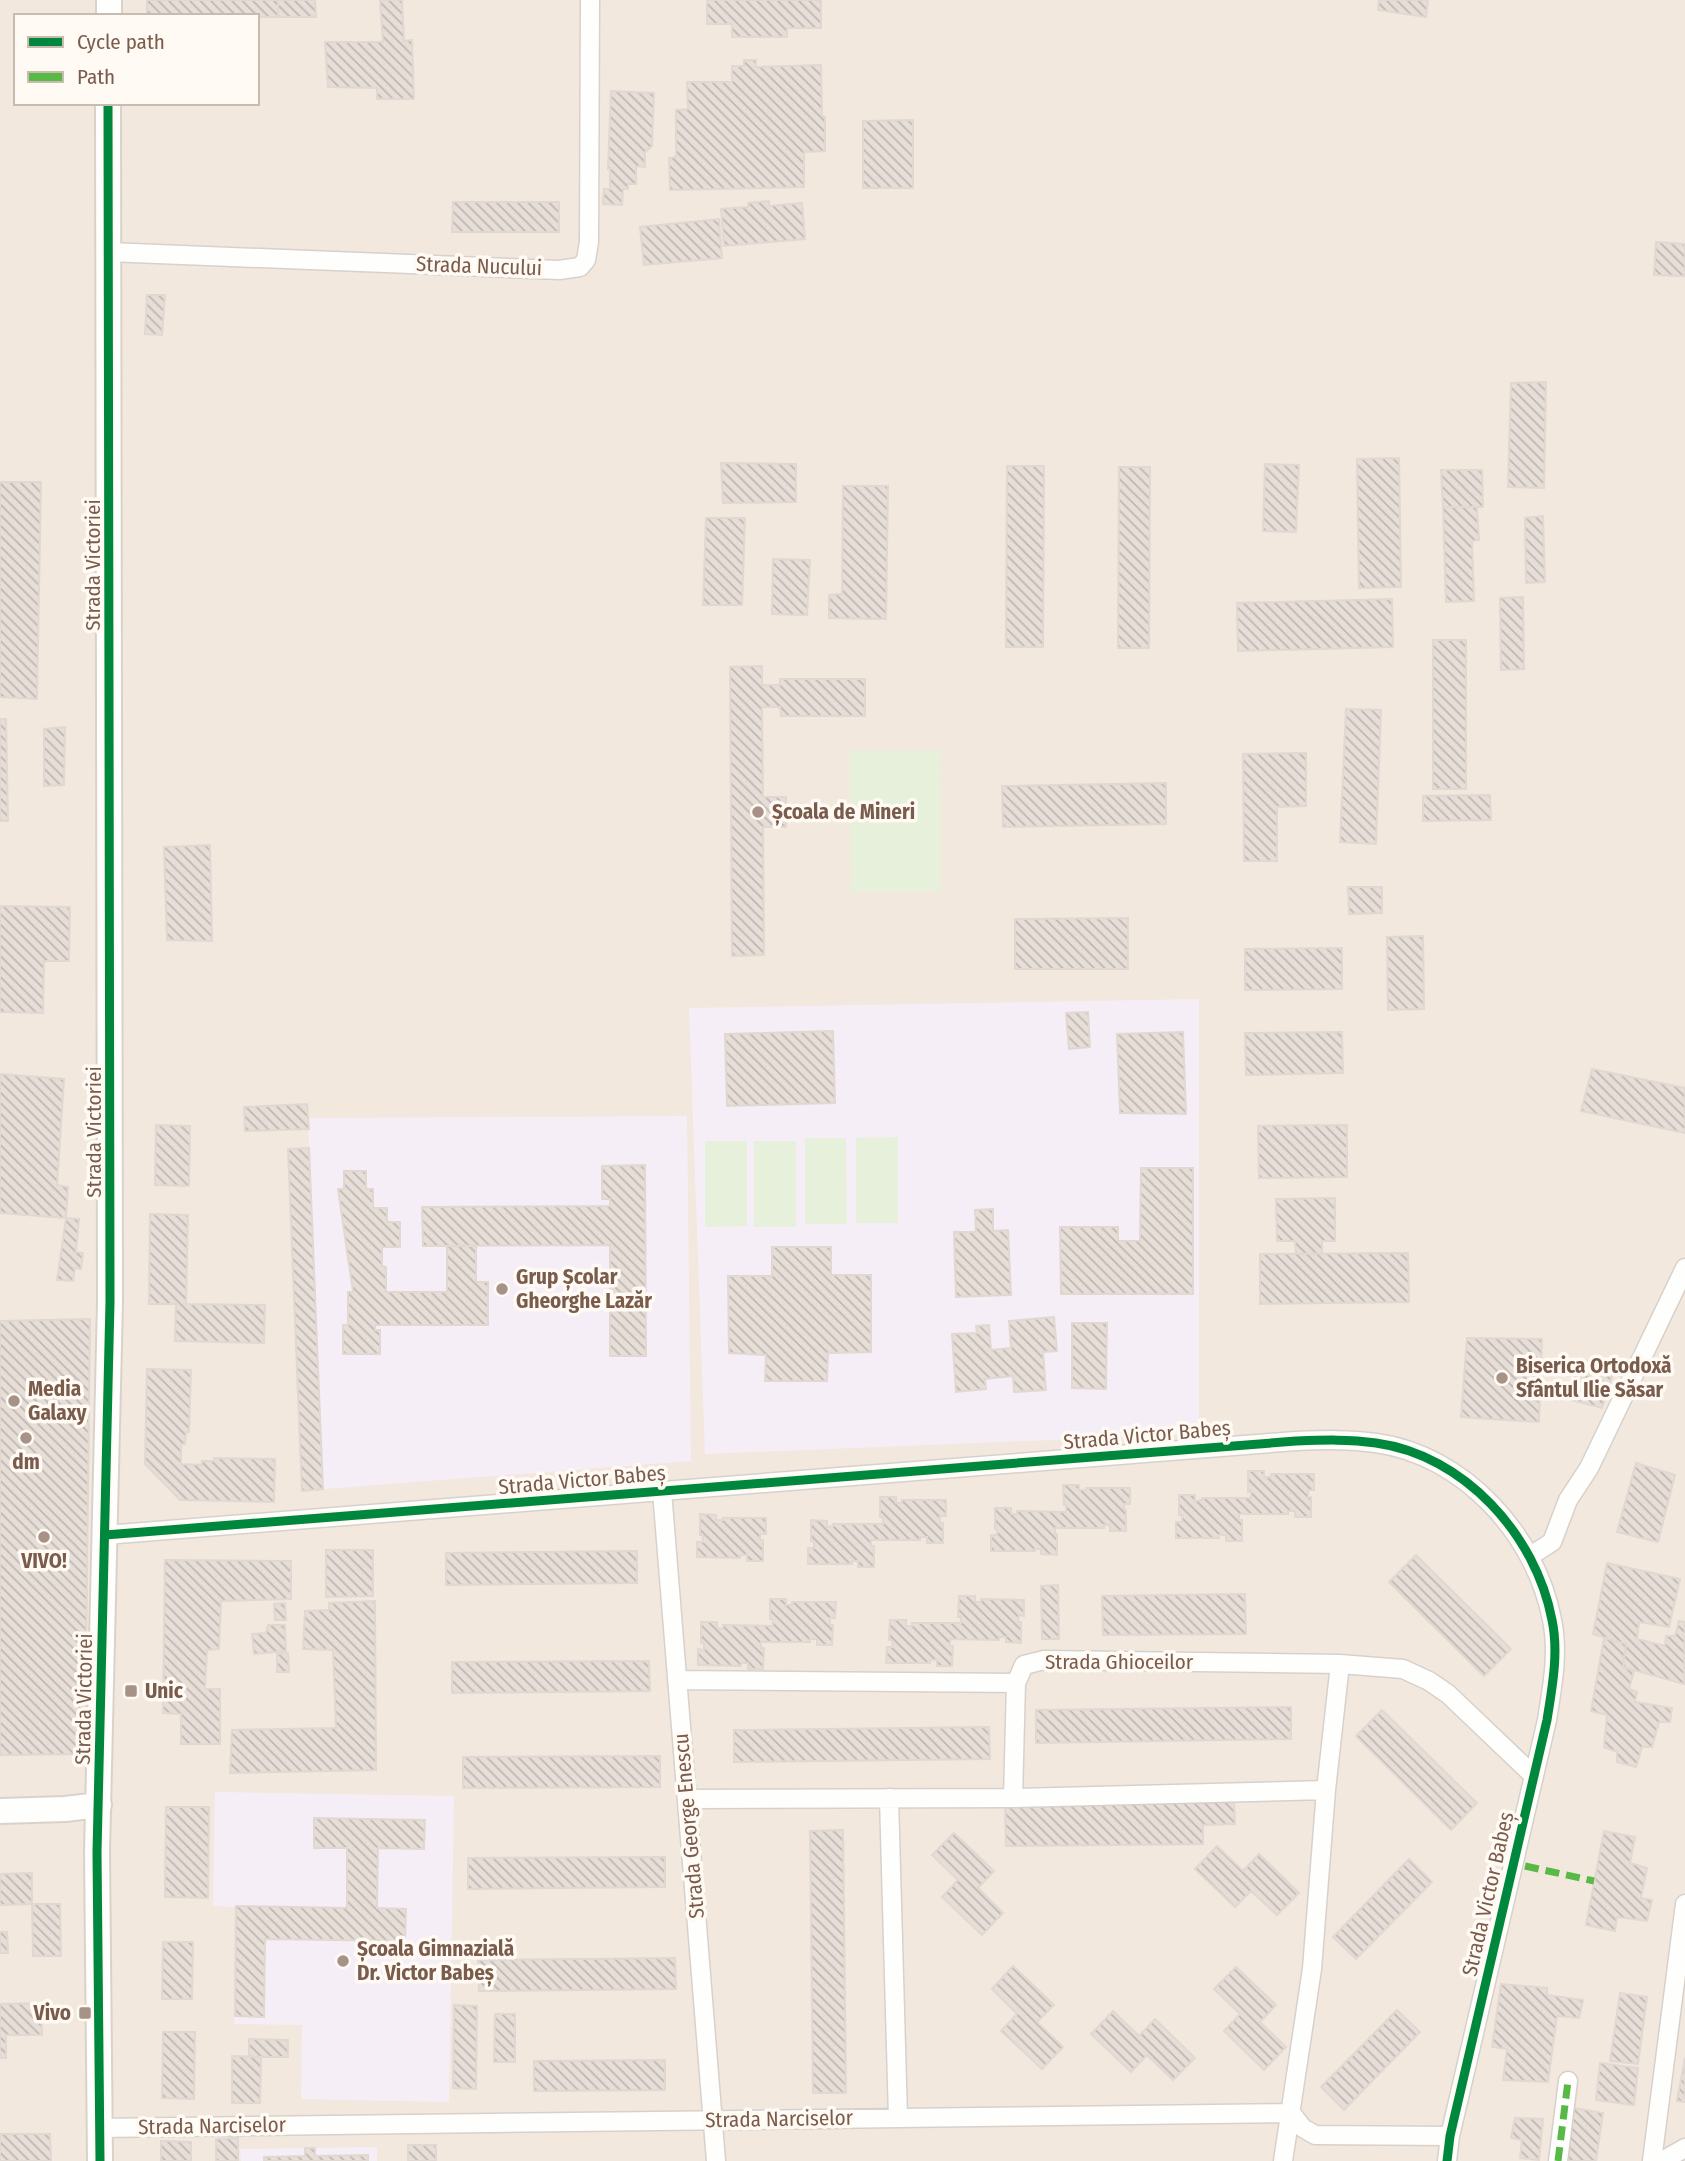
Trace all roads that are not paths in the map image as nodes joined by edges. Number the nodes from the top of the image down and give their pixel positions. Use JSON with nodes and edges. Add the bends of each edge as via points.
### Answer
{"nodes":[{"id":1,"x":590,"y":0,"type":"edge"},
{"id":2,"x":108,"y":105,"type":"edge"},
{"id":3,"x":108,"y":251,"type":"junction"},
{"id":4,"x":1685,"y":1268,"type":"edge"},
{"id":5,"x":662,"y":1491,"type":"junction"},
{"id":6,"x":105,"y":1535,"type":"junction"},
{"id":7,"x":1530,"y":1556,"type":"junction"},
{"id":8,"x":1340,"y":1664,"type":"junction"},
{"id":9,"x":677,"y":1680,"type":"junction"},
{"id":10,"x":1016,"y":1683,"type":"junction"},
{"id":11,"x":1534,"y":1776,"type":"junction"},
{"id":12,"x":1326,"y":1790,"type":"junction"},
{"id":13,"x":687,"y":1798,"type":"junction"},
{"id":14,"x":889,"y":1798,"type":"junction"},
{"id":15,"x":1013,"y":1798,"type":"junction"},
{"id":16,"x":99,"y":1805,"type":"junction"},
{"id":17,"x":0,"y":1811,"type":"edge"},
{"id":18,"x":1685,"y":1904,"type":"edge"},
{"id":19,"x":1569,"y":2081,"type":"dead end"},
{"id":20,"x":1291,"y":2113,"type":"junction"},
{"id":21,"x":898,"y":2118,"type":"junction"},
{"id":22,"x":713,"y":2120,"type":"junction"},
{"id":23,"x":99,"y":2127,"type":"junction"},
{"id":24,"x":1450,"y":2136,"type":"junction"},
{"id":25,"x":1685,"y":2148,"type":"edge"},
{"id":26,"x":100,"y":2161,"type":"edge"},
{"id":27,"x":716,"y":2161,"type":"edge"},
{"id":28,"x":1283,"y":2161,"type":"edge"},
{"id":29,"x":1447,"y":2161,"type":"edge"},
{"id":30,"x":1558,"y":2161,"type":"edge"},
{"id":31,"x":1652,"y":2161,"type":"edge"},
{"id":32,"x":1662,"y":2161,"type":"edge"}],
"edges":[{"from":1,"to":3,"type":"street","name":"Strada Nucului","via":[[589,242],[580,267],[559,270]]},
{"from":2,"to":3,"type":"street","name":"Strada Victoriei"},
{"from":3,"to":6,"type":"street","name":"Strada Victoriei","via":[[111,1054]]},
{"from":4,"to":7,"type":"street","via":[[1589,1468],[1568,1500],[1552,1542]]},
{"from":5,"to":6,"type":"street","name":"Strada Victor Babeș"},
{"from":5,"to":7,"type":"street","name":"Strada Victor Babeș","via":[[1342,1440],[1399,1448],[1443,1467],[1502,1515]]},
{"from":5,"to":9,"type":"street","name":"Strada George Enescu"},
{"from":6,"to":16,"type":"street","name":"Strada Victoriei"},
{"from":7,"to":11,"type":"street","name":"Strada Victor Babeș","via":[[1546,1594],[1555,1651],[1547,1720]]},
{"from":8,"to":10,"type":"street","name":"Strada Ghioceilor","via":[[1044,1660],[1024,1665]]},
{"from":8,"to":11,"type":"street","name":"Strada Ghioceilor","via":[[1402,1669],[1429,1681]]},
{"from":8,"to":12,"type":"street"},
{"from":9,"to":10,"type":"street","name":"Strada Ghioceilor"},
{"from":9,"to":13,"type":"street","name":"Strada George Enescu"},
{"from":10,"to":15,"type":"street"},
{"from":11,"to":24,"type":"street","name":"Strada Victor Babeș"},
{"from":12,"to":15,"type":"street"},
{"from":12,"to":20,"type":"street","via":[[1311,1969]]},
{"from":13,"to":14,"type":"street"},
{"from":13,"to":22,"type":"street","name":"Strada George Enescu"},
{"from":14,"to":15,"type":"street"},
{"from":14,"to":21,"type":"street"},
{"from":16,"to":17,"type":"street"},
{"from":16,"to":23,"type":"street","name":"Strada Victoriei"},
{"from":18,"to":31,"type":"street"},
{"from":19,"to":30,"type":"street"},
{"from":20,"to":21,"type":"street","name":"Strada Narciselor"},
{"from":20,"to":24,"type":"street","via":[[1315,2135]]},
{"from":20,"to":28,"type":"street"},
{"from":21,"to":22,"type":"street","name":"Strada Narciselor"},
{"from":22,"to":23,"type":"street","name":"Strada Narciselor"},
{"from":22,"to":27,"type":"street","name":"Strada George Enescu"},
{"from":23,"to":26,"type":"street","name":"Strada Victoriei"},
{"from":24,"to":29,"type":"street","name":"Strada Victor Babeș"},
{"from":25,"to":32,"type":"street"}]}
